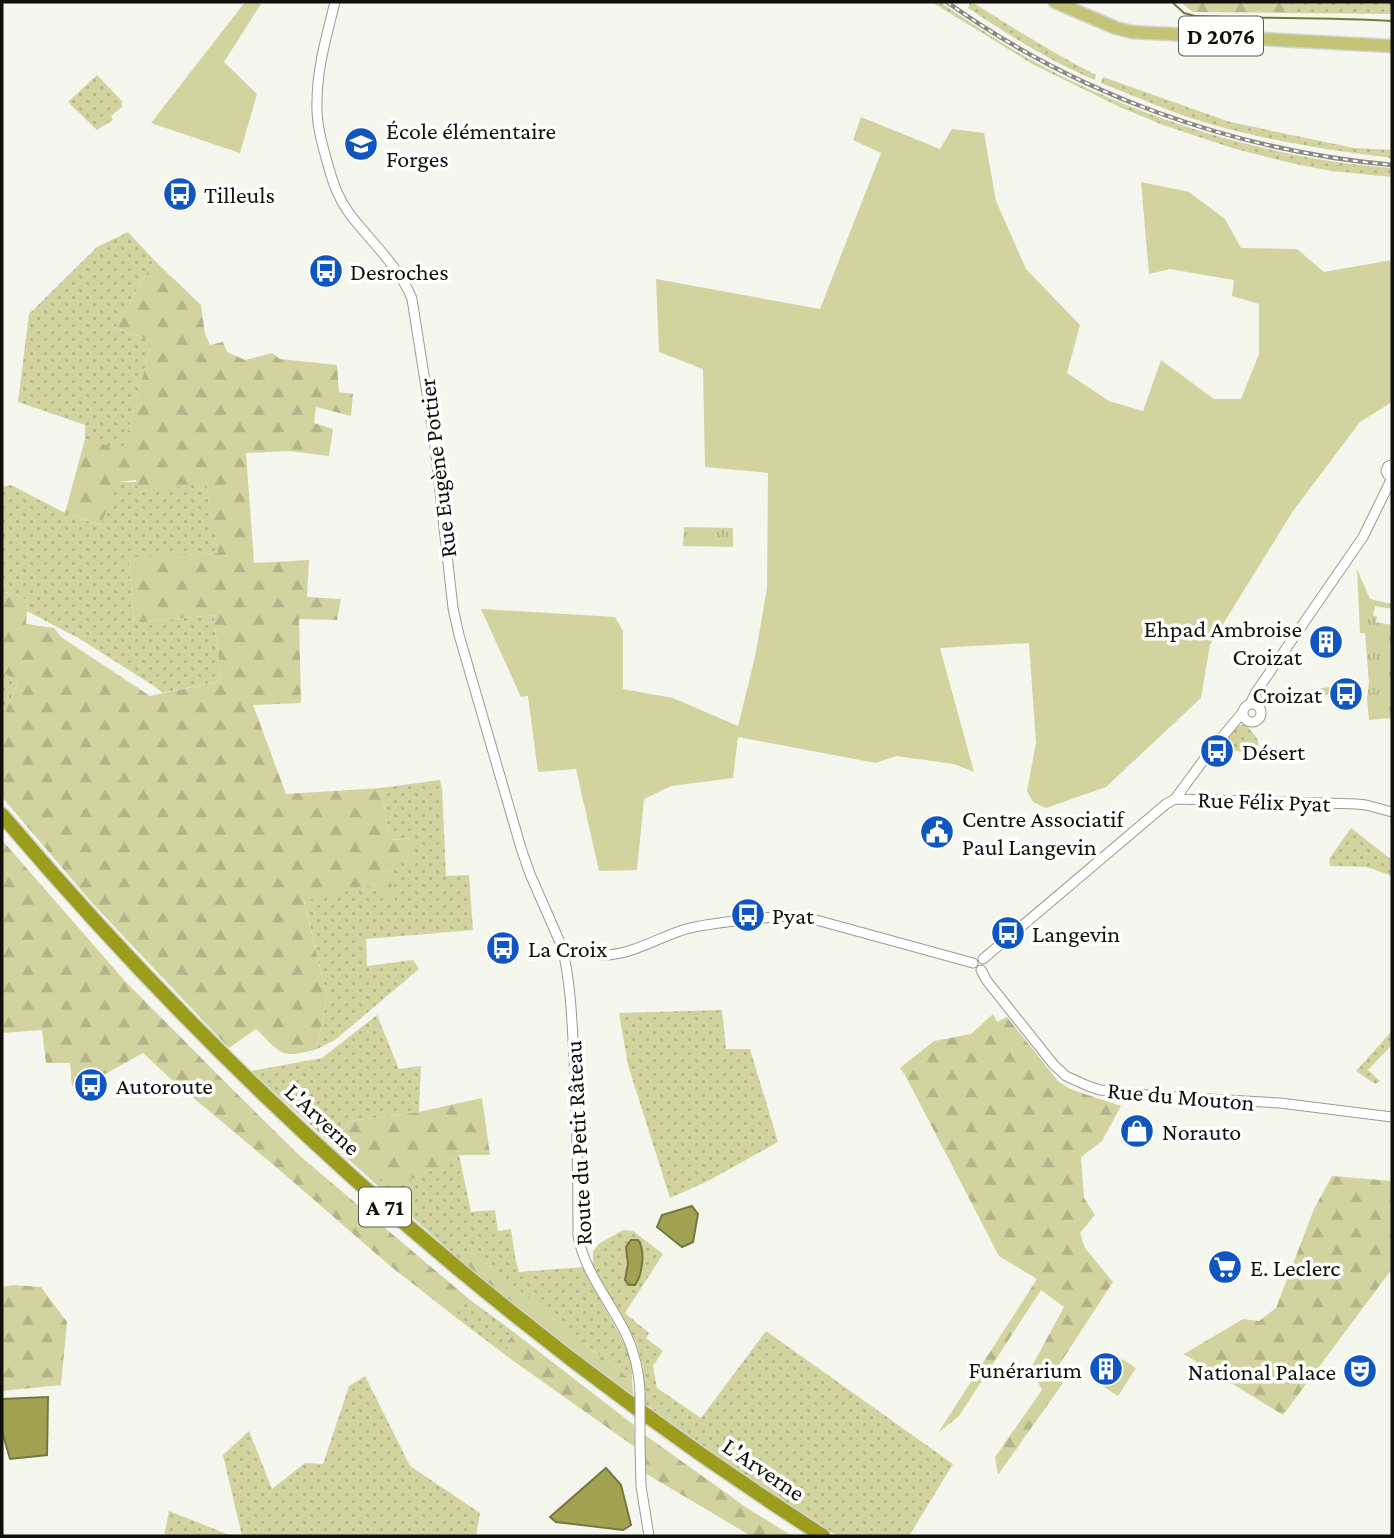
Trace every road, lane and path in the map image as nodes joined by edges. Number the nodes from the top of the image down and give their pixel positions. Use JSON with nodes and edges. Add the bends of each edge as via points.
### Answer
{"nodes":[{"id":1,"x":335,"y":2,"type":"edge"},
{"id":2,"x":1055,"y":2,"type":"edge"},
{"id":3,"x":1392,"y":46,"type":"edge"},
{"id":4,"x":1392,"y":465,"type":"edge"},
{"id":5,"x":1391,"y":478,"type":"edge"},
{"id":6,"x":1253,"y":704,"type":"junction"},
{"id":7,"x":1244,"y":715,"type":"junction"},
{"id":8,"x":1175,"y":799,"type":"junction"},
{"id":9,"x":1392,"y":812,"type":"edge"},
{"id":10,"x":2,"y":815,"type":"edge"},
{"id":11,"x":2,"y":830,"type":"edge"},
{"id":12,"x":562,"y":947,"type":"junction"},
{"id":13,"x":983,"y":959,"type":"junction"},
{"id":14,"x":973,"y":963,"type":"junction"},
{"id":15,"x":981,"y":970,"type":"junction"},
{"id":16,"x":1392,"y":1117,"type":"edge"},
{"id":17,"x":649,"y":1536,"type":"edge"},
{"id":18,"x":805,"y":1536,"type":"edge"},
{"id":19,"x":823,"y":1536,"type":"edge"}],
"edges":[{"from":1,"to":12,"type":"street","name":"Rue Eugène Pottier","via":[[319,77],[320,132],[335,191],[412,299],[459,635],[521,848]]},
{"from":2,"to":3,"type":"main road","number":"D 2076","via":[[1132,32]]},
{"from":4,"to":5,"type":"street","via":[[1386,469]]},
{"from":5,"to":6,"type":"street","via":[[1363,537],[1256,692]]},
{"from":6,"to":7,"type":"street","via":[[1245,707]]},
{"from":6,"to":7,"type":"street","via":[[1261,710],[1259,719],[1253,722]]},
{"from":7,"to":8,"type":"street","via":[[1232,724]]},
{"from":8,"to":9,"type":"street","name":"Rue Félix Pyat","via":[[1366,805]]},
{"from":8,"to":13,"type":"street","name":"Rue Félix Pyat"},
{"from":10,"to":19,"type":"highway","name":"L'Arverne","number":"A 71","via":[[171,1003],[387,1209],[596,1379]]},
{"from":11,"to":18,"type":"highway","name":"L'Arverne","number":"A 71","via":[[182,1028],[372,1208],[592,1387]]},
{"from":12,"to":14,"type":"street","via":[[605,955],[715,923],[795,916]]},
{"from":12,"to":17,"type":"street","name":"Route du Petit Râteau","bridge":true,"via":[[572,1015],[578,1236],[590,1273],[636,1360],[641,1486]]},
{"from":13,"to":14,"type":"street"},
{"from":13,"to":15,"type":"street"},
{"from":14,"to":15,"type":"street"},
{"from":15,"to":16,"type":"street","name":"Rue du Mouton","via":[[1054,1065],[1087,1086]]}]}
